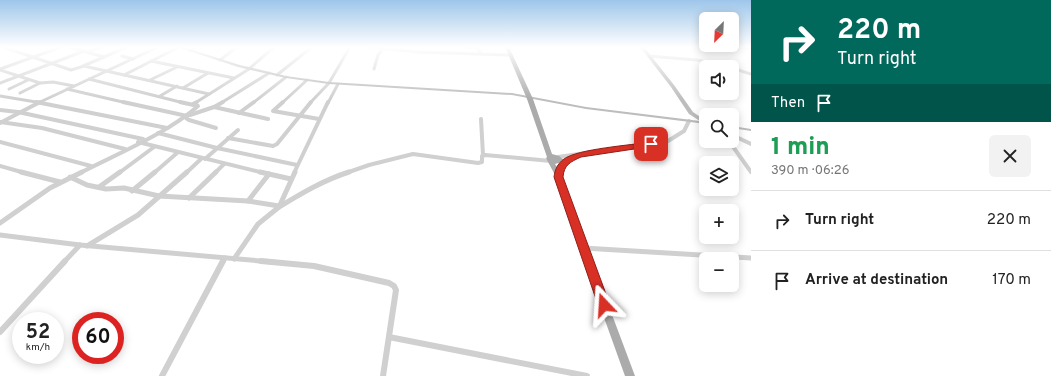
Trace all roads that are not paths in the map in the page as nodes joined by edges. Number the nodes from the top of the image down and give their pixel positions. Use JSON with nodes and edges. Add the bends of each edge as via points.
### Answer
{"nodes":[{"id":1,"x":12,"y":65,"type":"edge"},
{"id":2,"x":50,"y":65,"type":"edge"},
{"id":3,"x":57,"y":65,"type":"edge"},
{"id":4,"x":86,"y":65,"type":"edge"},
{"id":5,"x":120,"y":65,"type":"edge"},
{"id":6,"x":144,"y":65,"type":"edge"},
{"id":7,"x":170,"y":65,"type":"edge"},
{"id":8,"x":235,"y":65,"type":"edge"},
{"id":9,"x":254,"y":65,"type":"edge"},
{"id":10,"x":291,"y":65,"type":"edge"},
{"id":11,"x":340,"y":65,"type":"edge"},
{"id":12,"x":375,"y":65,"type":"edge"},
{"id":13,"x":513,"y":65,"type":"edge"},
{"id":14,"x":656,"y":65,"type":"edge"},
{"id":15,"x":83,"y":66,"type":"junction"},
{"id":16,"x":178,"y":66,"type":"junction"},
{"id":17,"x":0,"y":69,"type":"edge"},
{"id":18,"x":249,"y":69,"type":"junction"},
{"id":19,"x":374,"y":69,"type":"dead end"},
{"id":20,"x":107,"y":70,"type":"junction"},
{"id":21,"x":739,"y":70,"type":"edge"},
{"id":22,"x":208,"y":73,"type":"junction"},
{"id":23,"x":269,"y":73,"type":"junction"},
{"id":24,"x":751,"y":74,"type":"edge"},
{"id":25,"x":124,"y":75,"type":"junction"},
{"id":26,"x":277,"y":75,"type":"junction"},
{"id":27,"x":19,"y":77,"type":"junction"},
{"id":28,"x":286,"y":77,"type":"junction"},
{"id":29,"x":234,"y":78,"type":"junction"},
{"id":30,"x":89,"y":79,"type":"junction"},
{"id":31,"x":28,"y":80,"type":"junction"},
{"id":32,"x":150,"y":80,"type":"junction"},
{"id":33,"x":308,"y":80,"type":"junction"},
{"id":34,"x":0,"y":83,"type":"edge"},
{"id":35,"x":40,"y":83,"type":"junction"},
{"id":36,"x":329,"y":83,"type":"junction"},
{"id":37,"x":338,"y":84,"type":"junction"},
{"id":38,"x":74,"y":86,"type":"junction"},
{"id":39,"x":177,"y":86,"type":"junction"},
{"id":40,"x":183,"y":88,"type":"junction"},
{"id":41,"x":8,"y":89,"type":"dead end"},
{"id":42,"x":67,"y":89,"type":"junction"},
{"id":43,"x":20,"y":93,"type":"dead end"},
{"id":44,"x":209,"y":94,"type":"junction"},
{"id":45,"x":0,"y":96,"type":"edge"},
{"id":46,"x":160,"y":96,"type":"junction"},
{"id":47,"x":528,"y":96,"type":"junction"},
{"id":48,"x":39,"y":102,"type":"junction"},
{"id":49,"x":193,"y":104,"type":"junction"},
{"id":50,"x":214,"y":107,"type":"junction"},
{"id":51,"x":0,"y":110,"type":"edge"},
{"id":52,"x":18,"y":112,"type":"junction"},
{"id":53,"x":239,"y":113,"type":"junction"},
{"id":54,"x":691,"y":113,"type":"junction"},
{"id":55,"x":188,"y":116,"type":"junction"},
{"id":56,"x":299,"y":116,"type":"junction"},
{"id":57,"x":699,"y":118,"type":"edge"},
{"id":58,"x":268,"y":119,"type":"dead end"},
{"id":59,"x":319,"y":119,"type":"junction"},
{"id":60,"x":481,"y":119,"type":"dead end"},
{"id":61,"x":689,"y":121,"type":"junction"},
{"id":62,"x":0,"y":122,"type":"edge"},
{"id":63,"x":699,"y":122,"type":"edge"},
{"id":64,"x":168,"y":128,"type":"junction"},
{"id":65,"x":216,"y":128,"type":"dead end"},
{"id":66,"x":739,"y":128,"type":"edge"},
{"id":67,"x":238,"y":130,"type":"dead end"},
{"id":68,"x":751,"y":130,"type":"edge"},
{"id":69,"x":158,"y":133,"type":"junction"},
{"id":70,"x":228,"y":138,"type":"junction"},
{"id":71,"x":739,"y":138,"type":"edge"},
{"id":72,"x":145,"y":140,"type":"junction"},
{"id":73,"x":0,"y":142,"type":"edge"},
{"id":74,"x":138,"y":142,"type":"junction"},
{"id":75,"x":751,"y":144,"type":"edge"},
{"id":76,"x":154,"y":147,"type":"junction"},
{"id":77,"x":217,"y":148,"type":"junction"},
{"id":78,"x":733,"y":148,"type":"edge"},
{"id":79,"x":125,"y":149,"type":"junction"},
{"id":80,"x":177,"y":153,"type":"junction"},
{"id":81,"x":483,"y":155,"type":"junction"},
{"id":82,"x":579,"y":155,"type":"junction"},
{"id":83,"x":203,"y":159,"type":"junction"},
{"id":84,"x":555,"y":160,"type":"junction"},
{"id":85,"x":224,"y":164,"type":"junction"},
{"id":86,"x":297,"y":165,"type":"junction"},
{"id":87,"x":0,"y":166,"type":"edge"},
{"id":88,"x":91,"y":166,"type":"junction"},
{"id":89,"x":751,"y":172,"type":"edge"},
{"id":90,"x":269,"y":174,"type":"junction"},
{"id":91,"x":70,"y":177,"type":"junction"},
{"id":92,"x":559,"y":177,"type":"junction"},
{"id":93,"x":291,"y":179,"type":"junction"},
{"id":94,"x":60,"y":182,"type":"junction"},
{"id":95,"x":99,"y":187,"type":"junction"},
{"id":96,"x":132,"y":191,"type":"junction"},
{"id":97,"x":159,"y":196,"type":"junction"},
{"id":98,"x":190,"y":198,"type":"junction"},
{"id":99,"x":248,"y":201,"type":"junction"},
{"id":100,"x":279,"y":206,"type":"junction"},
{"id":101,"x":0,"y":223,"type":"edge"},
{"id":102,"x":0,"y":235,"type":"edge"},
{"id":103,"x":80,"y":245,"type":"junction"},
{"id":104,"x":87,"y":246,"type":"junction"},
{"id":105,"x":583,"y":248,"type":"junction"},
{"id":106,"x":225,"y":258,"type":"junction"},
{"id":107,"x":234,"y":259,"type":"junction"},
{"id":108,"x":750,"y":259,"type":"edge"},
{"id":109,"x":0,"y":332,"type":"edge"},
{"id":110,"x":389,"y":337,"type":"junction"},
{"id":111,"x":162,"y":376,"type":"edge"},
{"id":112,"x":383,"y":376,"type":"edge"},
{"id":113,"x":587,"y":376,"type":"edge"},
{"id":114,"x":630,"y":376,"type":"edge"}],
"edges":[{"from":1,"to":17,"type":"street"},
{"from":2,"to":27,"type":"street"},
{"from":3,"to":15,"type":"street","via":[[72,71]]},
{"from":4,"to":15,"type":"street"},
{"from":5,"to":20,"type":"street"},
{"from":6,"to":25,"type":"street"},
{"from":7,"to":16,"type":"street"},
{"from":8,"to":18,"type":"street"},
{"from":9,"to":18,"type":"street"},
{"from":10,"to":26,"type":"street"},
{"from":11,"to":36,"type":"street"},
{"from":12,"to":19,"type":"street"},
{"from":13,"to":47,"type":"main road"},
{"from":14,"to":54,"type":"street"},
{"from":15,"to":20,"type":"street"},
{"from":16,"to":22,"type":"street"},
{"from":16,"to":32,"type":"street"},
{"from":17,"to":27,"type":"street"},
{"from":18,"to":23,"type":"street"},
{"from":18,"to":29,"type":"street"},
{"from":20,"to":25,"type":"street"},
{"from":20,"to":30,"type":"street"},
{"from":21,"to":24,"type":"street"},
{"from":22,"to":29,"type":"street"},
{"from":22,"to":40,"type":"street"},
{"from":23,"to":26,"type":"street"},
{"from":23,"to":50,"type":"street"},
{"from":25,"to":32,"type":"street"},
{"from":26,"to":28,"type":"street"},
{"from":27,"to":31,"type":"street"},
{"from":27,"to":34,"type":"street"},
{"from":28,"to":33,"type":"street"},
{"from":28,"to":53,"type":"street"},
{"from":29,"to":44,"type":"street"},
{"from":30,"to":38,"type":"street"},
{"from":30,"to":46,"type":"street"},
{"from":31,"to":35,"type":"street"},
{"from":31,"to":41,"type":"street"},
{"from":32,"to":39,"type":"street"},
{"from":33,"to":36,"type":"street"},
{"from":33,"to":56,"type":"street","via":[[273,112]]},
{"from":35,"to":38,"type":"street","via":[[55,82]]},
{"from":35,"to":43,"type":"street"},
{"from":36,"to":37,"type":"street"},
{"from":36,"to":56,"type":"street"},
{"from":37,"to":47,"type":"street"},
{"from":37,"to":59,"type":"street"},
{"from":38,"to":42,"type":"street"},
{"from":39,"to":40,"type":"street"},
{"from":39,"to":46,"type":"street"},
{"from":40,"to":44,"type":"street"},
{"from":42,"to":48,"type":"street"},
{"from":42,"to":55,"type":"street"},
{"from":44,"to":49,"type":"street"},
{"from":45,"to":48,"type":"street"},
{"from":46,"to":49,"type":"street"},
{"from":47,"to":61,"type":"street","via":[[586,108]]},
{"from":47,"to":84,"type":"main road","via":[[546,144]]},
{"from":48,"to":52,"type":"street"},
{"from":48,"to":64,"type":"street"},
{"from":49,"to":55,"type":"street","via":[[198,106]]},
{"from":50,"to":53,"type":"street"},
{"from":50,"to":55,"type":"street"},
{"from":51,"to":52,"type":"street"},
{"from":52,"to":62,"type":"street"},
{"from":52,"to":72,"type":"street"},
{"from":53,"to":58,"type":"street"},
{"from":54,"to":57,"type":"street"},
{"from":54,"to":61,"type":"street"},
{"from":55,"to":64,"type":"street"},
{"from":55,"to":65,"type":"street","via":[[186,118],[189,120]]},
{"from":56,"to":59,"type":"street"},
{"from":56,"to":70,"type":"street","via":[[275,145]]},
{"from":59,"to":86,"type":"street"},
{"from":60,"to":81,"type":"street"},
{"from":61,"to":63,"type":"street"},
{"from":61,"to":82,"type":"street","via":[[684,133],[668,141]]},
{"from":62,"to":79,"type":"street","via":[[42,128]]},
{"from":64,"to":69,"type":"street"},
{"from":66,"to":68,"type":"street"},
{"from":67,"to":70,"type":"street"},
{"from":69,"to":72,"type":"street"},
{"from":69,"to":77,"type":"street"},
{"from":70,"to":77,"type":"street"},
{"from":71,"to":75,"type":"street"},
{"from":72,"to":74,"type":"street"},
{"from":73,"to":88,"type":"street"},
{"from":74,"to":76,"type":"street"},
{"from":74,"to":79,"type":"street"},
{"from":76,"to":80,"type":"street"},
{"from":76,"to":95,"type":"street"},
{"from":77,"to":83,"type":"street"},
{"from":77,"to":86,"type":"street"},
{"from":78,"to":89,"type":"street"},
{"from":79,"to":88,"type":"street"},
{"from":80,"to":83,"type":"street"},
{"from":80,"to":96,"type":"street"},
{"from":81,"to":84,"type":"street"},
{"from":81,"to":100,"type":"street","via":[[482,162],[478,163],[420,154],[396,157],[331,178]]},
{"from":82,"to":84,"type":"street"},
{"from":82,"to":84,"type":"main road","via":[[567,160]]},
{"from":83,"to":85,"type":"street"},
{"from":83,"to":97,"type":"street"},
{"from":84,"to":92,"type":"main road"},
{"from":84,"to":92,"type":"main road"},
{"from":85,"to":90,"type":"street"},
{"from":85,"to":98,"type":"street"},
{"from":86,"to":93,"type":"street"},
{"from":87,"to":94,"type":"street"},
{"from":88,"to":91,"type":"street"},
{"from":90,"to":93,"type":"street"},
{"from":90,"to":99,"type":"street"},
{"from":91,"to":94,"type":"street"},
{"from":91,"to":95,"type":"street","via":[[87,185]]},
{"from":92,"to":105,"type":"main road"},
{"from":93,"to":100,"type":"street"},
{"from":94,"to":101,"type":"street"},
{"from":95,"to":96,"type":"street","via":[[124,188]]},
{"from":96,"to":97,"type":"street"},
{"from":97,"to":98,"type":"street"},
{"from":97,"to":104,"type":"street","via":[[138,215]]},
{"from":98,"to":99,"type":"street"},
{"from":99,"to":100,"type":"street"},
{"from":100,"to":107,"type":"street","via":[[258,224]]},
{"from":102,"to":103,"type":"street"},
{"from":103,"to":104,"type":"street"},
{"from":103,"to":109,"type":"street"},
{"from":104,"to":106,"type":"street"},
{"from":105,"to":108,"type":"street"},
{"from":105,"to":114,"type":"main road"},
{"from":106,"to":107,"type":"street"},
{"from":106,"to":111,"type":"street"},
{"from":107,"to":110,"type":"street","via":[[314,266],[389,283],[396,290]]},
{"from":110,"to":112,"type":"street"},
{"from":110,"to":113,"type":"street"}]}
